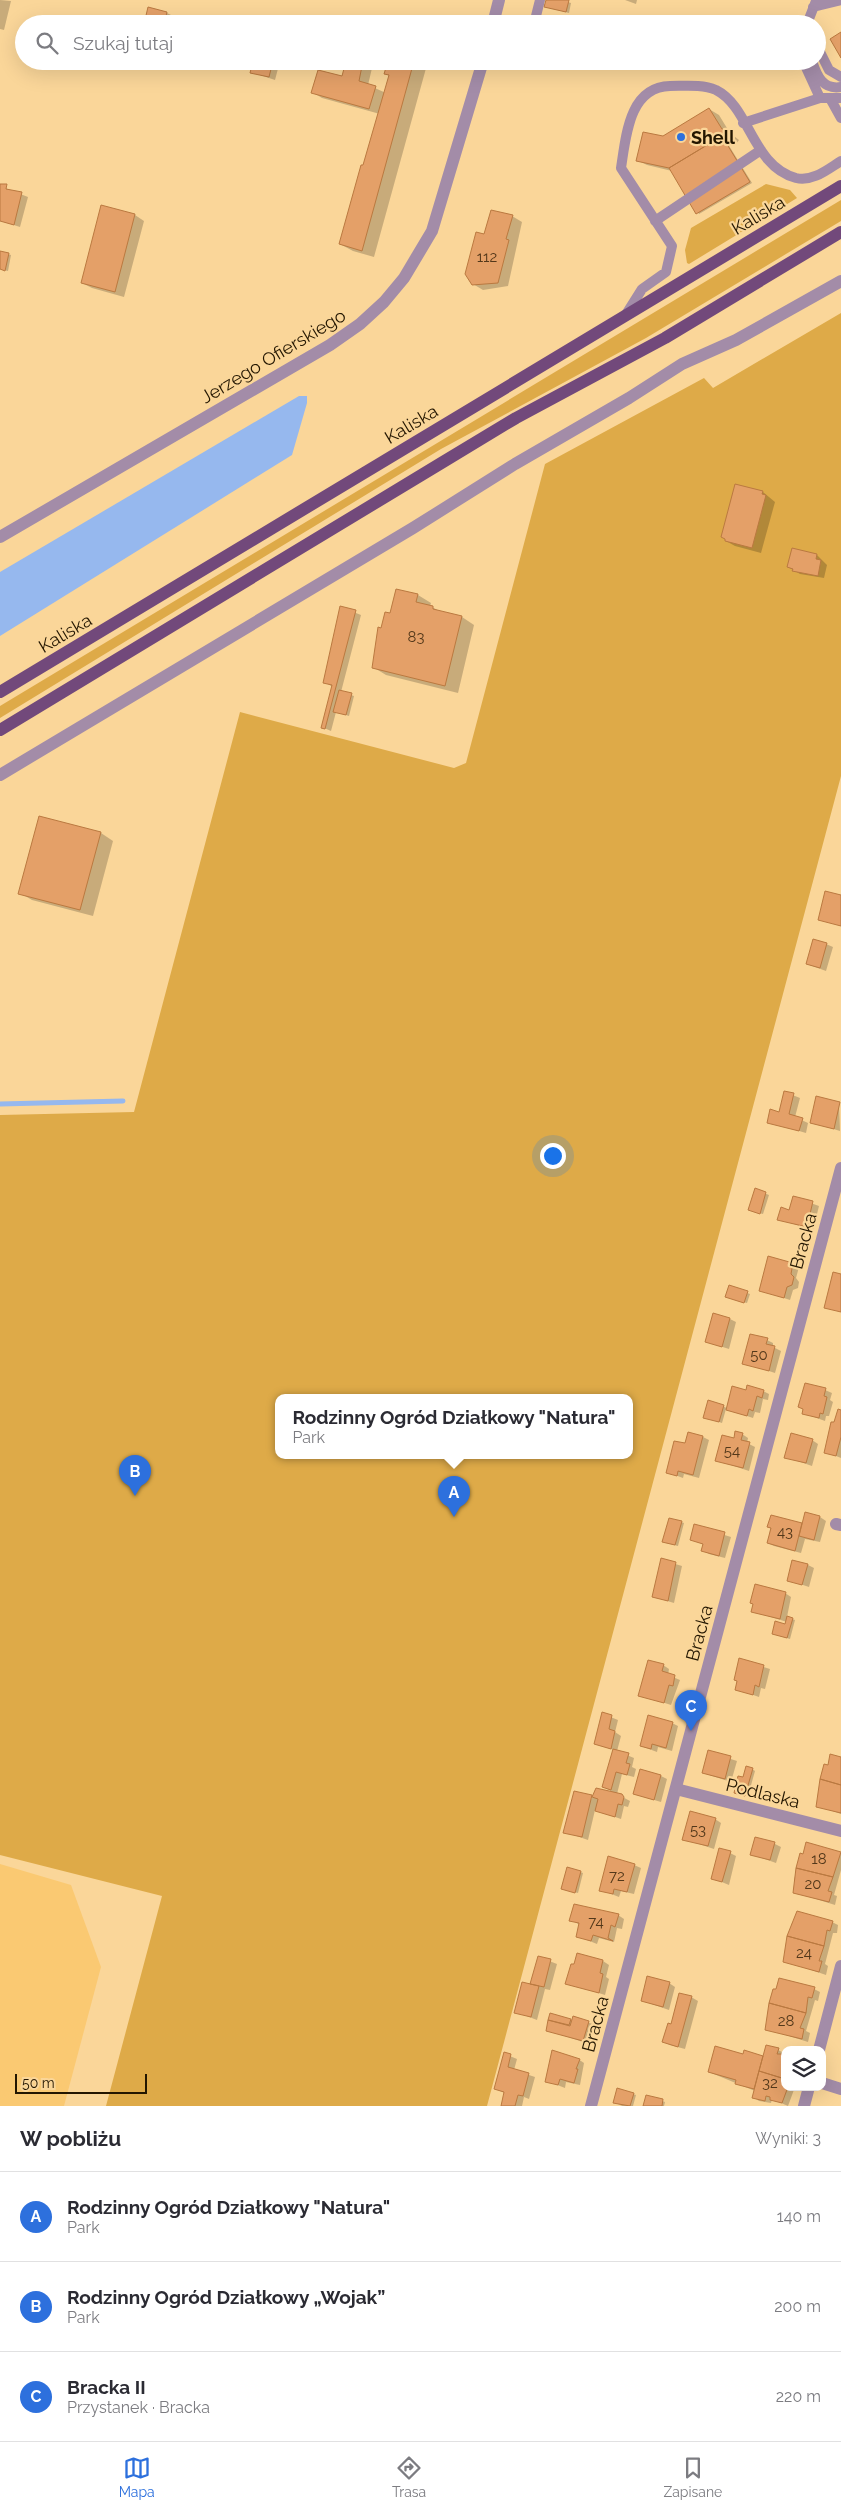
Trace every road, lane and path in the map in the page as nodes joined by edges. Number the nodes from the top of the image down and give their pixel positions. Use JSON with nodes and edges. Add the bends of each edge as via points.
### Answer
{"nodes":[{"id":1,"x":499,"y":0,"type":"edge"},
{"id":2,"x":540,"y":0,"type":"edge"},
{"id":3,"x":841,"y":0,"type":"edge"},
{"id":4,"x":815,"y":4,"type":"edge"},
{"id":5,"x":495,"y":15,"type":"edge"},
{"id":6,"x":536,"y":15,"type":"edge"},
{"id":7,"x":826,"y":64,"type":"edge"},
{"id":8,"x":480,"y":70,"type":"edge"},
{"id":9,"x":807,"y":70,"type":"edge"},
{"id":10,"x":815,"y":70,"type":"edge"},
{"id":11,"x":841,"y":77,"type":"edge"},
{"id":12,"x":841,"y":87,"type":"edge"},
{"id":13,"x":820,"y":98,"type":"junction"},
{"id":14,"x":836,"y":98,"type":"edge"},
{"id":15,"x":841,"y":118,"type":"edge"},
{"id":16,"x":744,"y":123,"type":"junction"},
{"id":17,"x":761,"y":150,"type":"junction"},
{"id":18,"x":841,"y":161,"type":"edge"},
{"id":19,"x":841,"y":186,"type":"edge"},
{"id":20,"x":655,"y":221,"type":"junction"},
{"id":21,"x":841,"y":232,"type":"edge"},
{"id":22,"x":841,"y":281,"type":"edge"},
{"id":23,"x":624,"y":316,"type":"junction"},
{"id":24,"x":0,"y":537,"type":"edge"},
{"id":25,"x":0,"y":692,"type":"edge"},
{"id":26,"x":0,"y":730,"type":"edge"},
{"id":27,"x":0,"y":775,"type":"edge"},
{"id":28,"x":841,"y":1168,"type":"edge"},
{"id":29,"x":676,"y":1789,"type":"junction"},
{"id":30,"x":841,"y":1831,"type":"edge"},
{"id":31,"x":841,"y":1966,"type":"edge"},
{"id":32,"x":820,"y":2046,"type":"edge"},
{"id":33,"x":826,"y":2084,"type":"edge"},
{"id":34,"x":841,"y":2088,"type":"edge"},
{"id":35,"x":808,"y":2091,"type":"edge"},
{"id":36,"x":591,"y":2106,"type":"edge"},
{"id":37,"x":804,"y":2106,"type":"edge"}],
"edges":[{"from":1,"to":5,"type":"street"},
{"from":2,"to":6,"type":"lane"},
{"from":3,"to":4,"type":"lane"},
{"from":7,"to":11,"type":"lane","via":[[829,70]]},
{"from":8,"to":24,"type":"street","name":"Jerzego Ofierskiego","via":[[432,232],[404,278],[384,302],[330,345]]},
{"from":9,"to":13,"type":"lane"},
{"from":10,"to":12,"type":"lane","via":[[825,85]]},
{"from":13,"to":14,"type":"lane"},
{"from":13,"to":16,"type":"lane"},
{"from":14,"to":15,"type":"lane"},
{"from":16,"to":17,"type":"lane"},
{"from":16,"to":20,"type":"lane","via":[[730,101],[715,90],[662,86],[642,96],[633,110],[621,168]]},
{"from":17,"to":18,"type":"lane","via":[[769,162],[802,178],[811,178]]},
{"from":17,"to":20,"type":"lane"},
{"from":19,"to":23,"type":"main road","name":"Kaliska"},
{"from":20,"to":23,"type":"lane","via":[[672,246],[670,263],[666,272],[642,290]]},
{"from":21,"to":26,"type":"main road","via":[[665,338],[467,447]]},
{"from":22,"to":27,"type":"street","via":[[736,340],[682,364]]},
{"from":23,"to":25,"type":"main road","name":"Kaliska"},
{"from":28,"to":29,"type":"street","name":"Bracka"},
{"from":29,"to":30,"type":"street","name":"Podlaska"},
{"from":29,"to":36,"type":"street","name":"Bracka"},
{"from":31,"to":32,"type":"street"},
{"from":33,"to":34,"type":"street"},
{"from":35,"to":37,"type":"street"}]}
